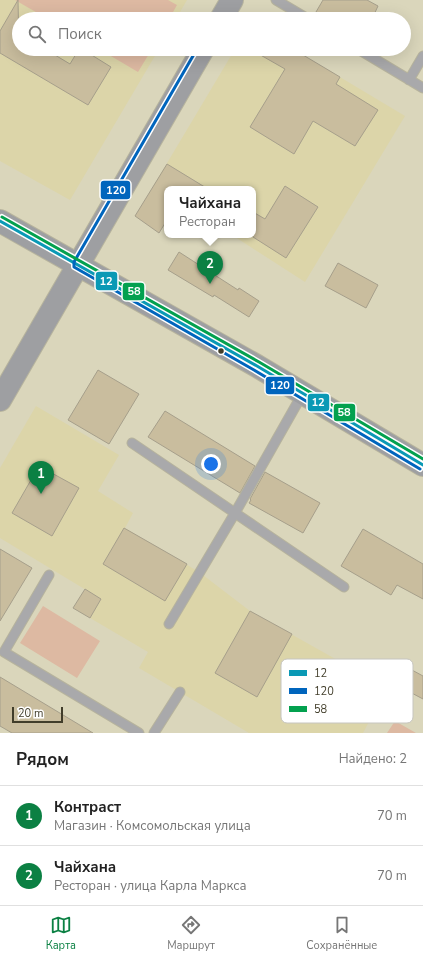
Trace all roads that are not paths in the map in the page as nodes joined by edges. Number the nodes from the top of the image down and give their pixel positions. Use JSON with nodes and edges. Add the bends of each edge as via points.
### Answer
{"nodes":[{"id":1,"x":232,"y":0,"type":"edge"},
{"id":2,"x":276,"y":0,"type":"edge"},
{"id":3,"x":225,"y":12,"type":"edge"},
{"id":4,"x":296,"y":12,"type":"edge"},
{"id":5,"x":199,"y":56,"type":"edge"},
{"id":6,"x":369,"y":56,"type":"edge"},
{"id":7,"x":423,"y":56,"type":"edge"},
{"id":8,"x":408,"y":80,"type":"junction"},
{"id":9,"x":423,"y":88,"type":"edge"},
{"id":10,"x":0,"y":221,"type":"edge"},
{"id":11,"x":78,"y":264,"type":"junction"},
{"id":12,"x":303,"y":393,"type":"junction"},
{"id":13,"x":0,"y":400,"type":"edge"},
{"id":14,"x":132,"y":443,"type":"dead end"},
{"id":15,"x":423,"y":465,"type":"edge"},
{"id":16,"x":235,"y":513,"type":"junction"},
{"id":17,"x":49,"y":575,"type":"dead end"},
{"id":18,"x":344,"y":587,"type":"dead end"},
{"id":19,"x":169,"y":624,"type":"dead end"},
{"id":20,"x":180,"y":692,"type":"dead end"},
{"id":21,"x":139,"y":733,"type":"edge"},
{"id":22,"x":154,"y":733,"type":"edge"}],
"edges":[{"from":1,"to":3,"type":"main road"},
{"from":2,"to":4,"type":"lane"},
{"from":5,"to":11,"type":"main road"},
{"from":6,"to":8,"type":"lane"},
{"from":7,"to":8,"type":"lane"},
{"from":8,"to":9,"type":"lane"},
{"from":10,"to":11,"type":"main road"},
{"from":11,"to":12,"type":"main road"},
{"from":11,"to":13,"type":"main road"},
{"from":12,"to":15,"type":"main road"},
{"from":12,"to":16,"type":"lane"},
{"from":14,"to":16,"type":"lane"},
{"from":16,"to":18,"type":"lane"},
{"from":16,"to":19,"type":"lane"},
{"from":17,"to":21,"type":"lane","via":[[4,652]]},
{"from":20,"to":22,"type":"lane"}]}
